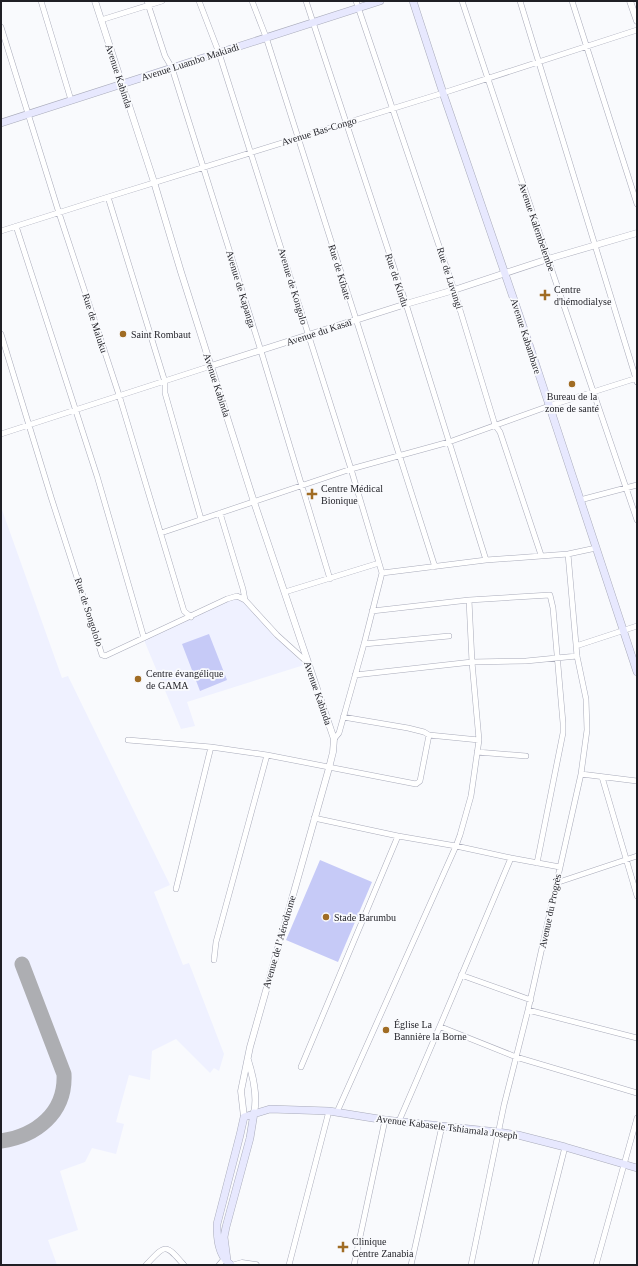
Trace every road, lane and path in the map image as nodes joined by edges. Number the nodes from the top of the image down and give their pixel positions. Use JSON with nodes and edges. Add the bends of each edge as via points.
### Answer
{"nodes":[{"id":1,"x":41,"y":1,"type":"edge"},
{"id":2,"x":95,"y":1,"type":"edge"},
{"id":3,"x":162,"y":1,"type":"edge"},
{"id":4,"x":199,"y":1,"type":"edge"},
{"id":5,"x":252,"y":1,"type":"edge"},
{"id":6,"x":306,"y":1,"type":"edge"},
{"id":7,"x":380,"y":1,"type":"edge"},
{"id":8,"x":413,"y":1,"type":"edge"},
{"id":9,"x":462,"y":1,"type":"edge"},
{"id":10,"x":520,"y":1,"type":"edge"},
{"id":11,"x":572,"y":1,"type":"edge"},
{"id":12,"x":630,"y":1,"type":"edge"},
{"id":13,"x":148,"y":3,"type":"edge"},
{"id":14,"x":357,"y":4,"type":"edge"},
{"id":15,"x":101,"y":20,"type":"junction"},
{"id":16,"x":637,"y":21,"type":"edge"},
{"id":17,"x":314,"y":22,"type":"junction"},
{"id":18,"x":1,"y":27,"type":"edge"},
{"id":19,"x":637,"y":30,"type":"edge"},
{"id":20,"x":266,"y":37,"type":"junction"},
{"id":21,"x":586,"y":46,"type":"junction"},
{"id":22,"x":219,"y":52,"type":"junction"},
{"id":23,"x":538,"y":62,"type":"junction"},
{"id":24,"x":172,"y":68,"type":"junction"},
{"id":25,"x":487,"y":78,"type":"junction"},
{"id":26,"x":122,"y":83,"type":"junction"},
{"id":27,"x":443,"y":93,"type":"junction"},
{"id":28,"x":72,"y":100,"type":"junction"},
{"id":29,"x":393,"y":108,"type":"junction"},
{"id":30,"x":29,"y":114,"type":"junction"},
{"id":31,"x":347,"y":122,"type":"junction"},
{"id":32,"x":1,"y":123,"type":"edge"},
{"id":33,"x":298,"y":137,"type":"junction"},
{"id":34,"x":251,"y":152,"type":"junction"},
{"id":35,"x":203,"y":168,"type":"junction"},
{"id":36,"x":154,"y":182,"type":"junction"},
{"id":37,"x":108,"y":196,"type":"junction"},
{"id":38,"x":637,"y":204,"type":"edge"},
{"id":39,"x":59,"y":213,"type":"junction"},
{"id":40,"x":16,"y":226,"type":"junction"},
{"id":41,"x":1,"y":231,"type":"edge"},
{"id":42,"x":637,"y":233,"type":"edge"},
{"id":43,"x":596,"y":245,"type":"junction"},
{"id":44,"x":548,"y":259,"type":"junction"},
{"id":45,"x":505,"y":274,"type":"junction"},
{"id":46,"x":454,"y":290,"type":"junction"},
{"id":47,"x":406,"y":304,"type":"junction"},
{"id":48,"x":355,"y":321,"type":"junction"},
{"id":49,"x":1,"y":334,"type":"edge"},
{"id":50,"x":309,"y":336,"type":"junction"},
{"id":51,"x":261,"y":351,"type":"junction"},
{"id":52,"x":212,"y":366,"type":"junction"},
{"id":53,"x":637,"y":380,"type":"edge"},
{"id":54,"x":165,"y":382,"type":"junction"},
{"id":55,"x":594,"y":392,"type":"junction"},
{"id":56,"x":119,"y":395,"type":"junction"},
{"id":57,"x":549,"y":406,"type":"junction"},
{"id":58,"x":75,"y":410,"type":"junction"},
{"id":59,"x":29,"y":425,"type":"junction"},
{"id":60,"x":494,"y":425,"type":"junction"},
{"id":61,"x":1,"y":434,"type":"edge"},
{"id":62,"x":449,"y":442,"type":"junction"},
{"id":63,"x":399,"y":456,"type":"junction"},
{"id":64,"x":351,"y":469,"type":"junction"},
{"id":65,"x":637,"y":484,"type":"edge"},
{"id":66,"x":302,"y":486,"type":"junction"},
{"id":67,"x":627,"y":488,"type":"junction"},
{"id":68,"x":580,"y":500,"type":"junction"},
{"id":69,"x":254,"y":502,"type":"junction"},
{"id":70,"x":220,"y":513,"type":"junction"},
{"id":71,"x":201,"y":519,"type":"junction"},
{"id":72,"x":637,"y":520,"type":"edge"},
{"id":73,"x":161,"y":534,"type":"junction"},
{"id":74,"x":596,"y":548,"type":"junction"},
{"id":75,"x":568,"y":554,"type":"junction"},
{"id":76,"x":540,"y":555,"type":"junction"},
{"id":77,"x":486,"y":560,"type":"junction"},
{"id":78,"x":379,"y":563,"type":"junction"},
{"id":79,"x":435,"y":567,"type":"junction"},
{"id":80,"x":382,"y":573,"type":"junction"},
{"id":81,"x":330,"y":579,"type":"junction"},
{"id":82,"x":285,"y":592,"type":"junction"},
{"id":83,"x":245,"y":600,"type":"junction"},
{"id":84,"x":469,"y":600,"type":"junction"},
{"id":85,"x":372,"y":611,"type":"junction"},
{"id":86,"x":191,"y":617,"type":"junction"},
{"id":87,"x":637,"y":626,"type":"edge"},
{"id":88,"x":623,"y":630,"type":"junction"},
{"id":89,"x":449,"y":636,"type":"dead end"},
{"id":90,"x":144,"y":638,"type":"junction"},
{"id":91,"x":364,"y":644,"type":"junction"},
{"id":92,"x":576,"y":646,"type":"junction"},
{"id":93,"x":577,"y":656,"type":"junction"},
{"id":94,"x":558,"y":658,"type":"junction"},
{"id":95,"x":472,"y":662,"type":"junction"},
{"id":96,"x":308,"y":663,"type":"junction"},
{"id":97,"x":637,"y":672,"type":"edge"},
{"id":98,"x":355,"y":675,"type":"junction"},
{"id":99,"x":343,"y":717,"type":"junction"},
{"id":100,"x":429,"y":735,"type":"junction"},
{"id":101,"x":334,"y":739,"type":"junction"},
{"id":102,"x":128,"y":740,"type":"dead end"},
{"id":103,"x":479,"y":740,"type":"junction"},
{"id":104,"x":211,"y":747,"type":"junction"},
{"id":105,"x":477,"y":752,"type":"junction"},
{"id":106,"x":267,"y":755,"type":"junction"},
{"id":107,"x":526,"y":756,"type":"dead end"},
{"id":108,"x":329,"y":768,"type":"junction"},
{"id":109,"x":581,"y":774,"type":"junction"},
{"id":110,"x":602,"y":777,"type":"junction"},
{"id":111,"x":637,"y":780,"type":"edge"},
{"id":112,"x":314,"y":818,"type":"junction"},
{"id":113,"x":398,"y":836,"type":"junction"},
{"id":114,"x":456,"y":846,"type":"junction"},
{"id":115,"x":637,"y":856,"type":"edge"},
{"id":116,"x":511,"y":858,"type":"junction"},
{"id":117,"x":626,"y":860,"type":"junction"},
{"id":118,"x":536,"y":863,"type":"junction"},
{"id":119,"x":560,"y":867,"type":"junction"},
{"id":120,"x":556,"y":883,"type":"junction"},
{"id":121,"x":176,"y":888,"type":"dead end"},
{"id":122,"x":637,"y":896,"type":"edge"},
{"id":123,"x":214,"y":960,"type":"dead end"},
{"id":124,"x":461,"y":975,"type":"junction"},
{"id":125,"x":531,"y":1000,"type":"junction"},
{"id":126,"x":528,"y":1010,"type":"junction"},
{"id":127,"x":441,"y":1027,"type":"junction"},
{"id":128,"x":637,"y":1038,"type":"edge"},
{"id":129,"x":248,"y":1057,"type":"junction"},
{"id":130,"x":516,"y":1057,"type":"junction"},
{"id":131,"x":301,"y":1067,"type":"dead end"},
{"id":132,"x":637,"y":1093,"type":"edge"},
{"id":133,"x":329,"y":1111,"type":"junction"},
{"id":134,"x":337,"y":1112,"type":"junction"},
{"id":135,"x":254,"y":1113,"type":"junction"},
{"id":136,"x":244,"y":1117,"type":"junction"},
{"id":137,"x":637,"y":1118,"type":"edge"},
{"id":138,"x":385,"y":1120,"type":"junction"},
{"id":139,"x":399,"y":1121,"type":"junction"},
{"id":140,"x":442,"y":1126,"type":"junction"},
{"id":141,"x":498,"y":1132,"type":"junction"},
{"id":142,"x":565,"y":1146,"type":"junction"},
{"id":143,"x":623,"y":1164,"type":"junction"},
{"id":144,"x":637,"y":1168,"type":"edge"},
{"id":145,"x":228,"y":1262,"type":"edge"},
{"id":146,"x":146,"y":1265,"type":"edge"},
{"id":147,"x":184,"y":1265,"type":"edge"},
{"id":148,"x":219,"y":1265,"type":"edge"},
{"id":149,"x":235,"y":1265,"type":"edge"},
{"id":150,"x":256,"y":1265,"type":"edge"},
{"id":151,"x":289,"y":1265,"type":"edge"},
{"id":152,"x":354,"y":1265,"type":"edge"},
{"id":153,"x":411,"y":1265,"type":"edge"},
{"id":154,"x":471,"y":1265,"type":"edge"},
{"id":155,"x":535,"y":1265,"type":"edge"},
{"id":156,"x":596,"y":1265,"type":"edge"}],
"edges":[{"from":1,"to":28,"type":"street"},
{"from":2,"to":15,"type":"street","name":"Avenue Kabinda"},
{"from":3,"to":13,"type":"street"},
{"from":4,"to":22,"type":"street","name":"Avenue de Kongolo"},
{"from":5,"to":20,"type":"street","name":"Rue de Kibate"},
{"from":6,"to":17,"type":"street","name":"Rue de Kindu"},
{"from":7,"to":14,"type":"main road","name":"Avenue Luambo Makiadi"},
{"from":8,"to":27,"type":"main road","name":"Avenue Kabambare"},
{"from":9,"to":25,"type":"street","name":"Avenue Kalembelembe"},
{"from":10,"to":23,"type":"street"},
{"from":11,"to":21,"type":"street"},
{"from":12,"to":16,"type":"street"},
{"from":13,"to":15,"type":"street"},
{"from":13,"to":24,"type":"street","name":"Avenue de Kapanga","via":[[165,56]]},
{"from":14,"to":17,"type":"main road","name":"Avenue Luambo Makiadi"},
{"from":14,"to":29,"type":"street","name":"Rue de Luvungi"},
{"from":15,"to":26,"type":"street","name":"Avenue Kabinda"},
{"from":17,"to":20,"type":"main road","name":"Avenue Luambo Makiadi"},
{"from":17,"to":31,"type":"street","name":"Rue de Kindu"},
{"from":18,"to":30,"type":"street","name":"Rue de Maluku"},
{"from":19,"to":21,"type":"street","name":"Avenue Bas-Congo"},
{"from":20,"to":22,"type":"main road","name":"Avenue Luambo Makiadi"},
{"from":20,"to":33,"type":"street","name":"Rue de Kibate"},
{"from":21,"to":23,"type":"street","name":"Avenue Bas-Congo"},
{"from":21,"to":38,"type":"street"},
{"from":22,"to":24,"type":"main road","name":"Avenue Luambo Makiadi"},
{"from":22,"to":34,"type":"street","name":"Avenue de Kongolo"},
{"from":23,"to":25,"type":"street","name":"Avenue Bas-Congo"},
{"from":23,"to":43,"type":"street"},
{"from":24,"to":26,"type":"main road","name":"Avenue Luambo Makiadi"},
{"from":24,"to":35,"type":"street","name":"Avenue de Kapanga"},
{"from":25,"to":27,"type":"street","name":"Avenue Bas-Congo"},
{"from":25,"to":44,"type":"street","name":"Avenue Kalembelembe"},
{"from":26,"to":28,"type":"main road","name":"Avenue Luambo Makiadi"},
{"from":26,"to":36,"type":"street","name":"Avenue Kabinda"},
{"from":27,"to":29,"type":"street","name":"Avenue Bas-Congo"},
{"from":27,"to":45,"type":"main road","name":"Avenue Kabambare"},
{"from":28,"to":30,"type":"main road","name":"Avenue Luambo Makiadi"},
{"from":29,"to":31,"type":"street","name":"Avenue Bas-Congo"},
{"from":29,"to":46,"type":"street","name":"Rue de Luvungi"},
{"from":30,"to":32,"type":"main road","name":"Avenue Luambo Makiadi"},
{"from":30,"to":39,"type":"street","name":"Rue de Maluku"},
{"from":31,"to":33,"type":"street","name":"Avenue Bas-Congo"},
{"from":31,"to":47,"type":"street","name":"Rue de Kindu"},
{"from":33,"to":34,"type":"street","name":"Avenue Bas-Congo"},
{"from":33,"to":48,"type":"street","name":"Rue de Kibate"},
{"from":34,"to":35,"type":"street","name":"Avenue Bas-Congo"},
{"from":34,"to":50,"type":"street","name":"Avenue de Kongolo"},
{"from":35,"to":36,"type":"street","name":"Avenue Bas-Congo"},
{"from":35,"to":51,"type":"street","name":"Avenue de Kapanga"},
{"from":36,"to":37,"type":"street","name":"Avenue Bas-Congo"},
{"from":36,"to":52,"type":"street","name":"Avenue Kabinda"},
{"from":37,"to":39,"type":"street","name":"Avenue Bas-Congo"},
{"from":37,"to":54,"type":"street"},
{"from":39,"to":40,"type":"street","name":"Avenue Bas-Congo"},
{"from":39,"to":56,"type":"street","name":"Rue de Maluku"},
{"from":40,"to":41,"type":"street","name":"Avenue Bas-Congo"},
{"from":40,"to":58,"type":"street"},
{"from":42,"to":43,"type":"street","name":"Avenue du Kasaï"},
{"from":43,"to":44,"type":"street","name":"Avenue du Kasaï"},
{"from":43,"to":53,"type":"street"},
{"from":44,"to":45,"type":"street","name":"Avenue du Kasaï"},
{"from":44,"to":55,"type":"street","name":"Avenue Kalembelembe"},
{"from":45,"to":46,"type":"street","name":"Avenue du Kasaï"},
{"from":45,"to":57,"type":"main road","name":"Avenue Kabambare"},
{"from":46,"to":47,"type":"street","name":"Avenue du Kasaï"},
{"from":46,"to":60,"type":"street","name":"Rue de Luvungi"},
{"from":47,"to":48,"type":"street","name":"Avenue du Kasaï"},
{"from":47,"to":62,"type":"street","name":"Rue de Kindu"},
{"from":48,"to":50,"type":"street","name":"Avenue du Kasaï"},
{"from":48,"to":63,"type":"street","name":"Rue de Kibate"},
{"from":49,"to":59,"type":"street","name":"Rue de Songololo"},
{"from":50,"to":51,"type":"street","name":"Avenue du Kasaï"},
{"from":50,"to":64,"type":"street","name":"Avenue de Kongolo"},
{"from":51,"to":52,"type":"street","name":"Avenue du Kasaï"},
{"from":51,"to":66,"type":"street","name":"Avenue de Kapanga"},
{"from":52,"to":54,"type":"street","name":"Avenue du Kasaï"},
{"from":52,"to":69,"type":"street","name":"Avenue Kabinda"},
{"from":53,"to":55,"type":"street"},
{"from":54,"to":56,"type":"street","name":"Avenue du Kasaï"},
{"from":54,"to":71,"type":"street","via":[[165,393]]},
{"from":55,"to":57,"type":"street"},
{"from":55,"to":67,"type":"street","name":"Avenue Kalembelembe"},
{"from":56,"to":58,"type":"street","name":"Avenue du Kasaï"},
{"from":56,"to":73,"type":"street","name":"Rue de Maluku"},
{"from":57,"to":60,"type":"street"},
{"from":57,"to":68,"type":"main road","name":"Avenue Kabambare"},
{"from":58,"to":59,"type":"street","name":"Avenue du Kasaï"},
{"from":58,"to":90,"type":"street"},
{"from":59,"to":61,"type":"street","name":"Avenue du Kasaï"},
{"from":59,"to":90,"type":"street","name":"Rue de Songololo","via":[[102,654],[105,656]]},
{"from":60,"to":62,"type":"street"},
{"from":60,"to":76,"type":"street","name":"Rue de Luvungi","via":[[500,432]]},
{"from":62,"to":63,"type":"street"},
{"from":62,"to":77,"type":"street","name":"Rue de Kindu"},
{"from":63,"to":64,"type":"street"},
{"from":63,"to":79,"type":"street","name":"Rue de Kibate"},
{"from":64,"to":66,"type":"street"},
{"from":64,"to":78,"type":"street","name":"Avenue de Kongolo"},
{"from":65,"to":67,"type":"street"},
{"from":66,"to":69,"type":"street"},
{"from":66,"to":81,"type":"street","name":"Avenue de Kapanga"},
{"from":67,"to":68,"type":"street"},
{"from":67,"to":72,"type":"street","name":"Avenue Kalembelembe"},
{"from":68,"to":74,"type":"main road","name":"Avenue Kabambare"},
{"from":69,"to":70,"type":"street"},
{"from":69,"to":82,"type":"street","name":"Avenue Kabinda"},
{"from":70,"to":71,"type":"street"},
{"from":70,"to":83,"type":"street"},
{"from":71,"to":73,"type":"street"},
{"from":73,"to":86,"type":"street","name":"Rue de Maluku","via":[[184,611]]},
{"from":74,"to":75,"type":"street"},
{"from":74,"to":88,"type":"main road","name":"Avenue Kabambare"},
{"from":75,"to":76,"type":"street"},
{"from":75,"to":92,"type":"street","name":"Avenue du Progrès"},
{"from":76,"to":77,"type":"street"},
{"from":77,"to":79,"type":"street"},
{"from":78,"to":80,"type":"street","name":"Avenue de Kongolo"},
{"from":78,"to":81,"type":"street"},
{"from":79,"to":80,"type":"street"},
{"from":80,"to":85,"type":"street"},
{"from":81,"to":82,"type":"street"},
{"from":82,"to":96,"type":"street","name":"Avenue Kabinda"},
{"from":83,"to":86,"type":"street","name":"Rue de Songololo","via":[[237,596],[232,597]]},
{"from":83,"to":96,"type":"street","via":[[276,635]]},
{"from":84,"to":85,"type":"street"},
{"from":84,"to":94,"type":"street","via":[[548,594],[551,596],[553,608]]},
{"from":84,"to":95,"type":"street"},
{"from":85,"to":91,"type":"street"},
{"from":86,"to":90,"type":"street","name":"Rue de Songololo"},
{"from":87,"to":88,"type":"street"},
{"from":88,"to":92,"type":"street"},
{"from":88,"to":97,"type":"main road","name":"Avenue Kabambare"},
{"from":89,"to":91,"type":"street"},
{"from":91,"to":98,"type":"street"},
{"from":92,"to":93,"type":"street","name":"Avenue du Progrès"},
{"from":93,"to":94,"type":"street"},
{"from":93,"to":109,"type":"street","name":"Avenue du Progrès","via":[[586,699],[587,730]]},
{"from":94,"to":95,"type":"street"},
{"from":94,"to":118,"type":"street","via":[[563,733]]},
{"from":95,"to":98,"type":"street"},
{"from":95,"to":103,"type":"street"},
{"from":96,"to":101,"type":"street","name":"Avenue Kabinda"},
{"from":98,"to":99,"type":"street"},
{"from":99,"to":100,"type":"street","via":[[408,728]]},
{"from":99,"to":101,"type":"street"},
{"from":100,"to":103,"type":"street"},
{"from":100,"to":108,"type":"street","via":[[420,782],[416,784]]},
{"from":101,"to":108,"type":"street","name":"Avenue Kabinda"},
{"from":102,"to":104,"type":"street"},
{"from":103,"to":105,"type":"street"},
{"from":104,"to":106,"type":"street"},
{"from":104,"to":121,"type":"street"},
{"from":105,"to":107,"type":"street"},
{"from":105,"to":114,"type":"street","via":[[471,796]]},
{"from":106,"to":108,"type":"street"},
{"from":106,"to":123,"type":"street","via":[[216,942]]},
{"from":108,"to":112,"type":"street","name":"Avenue de l’Aérodrome"},
{"from":109,"to":110,"type":"street"},
{"from":109,"to":119,"type":"street","name":"Avenue du Progrès"},
{"from":110,"to":111,"type":"street"},
{"from":110,"to":117,"type":"street"},
{"from":112,"to":113,"type":"street"},
{"from":112,"to":129,"type":"street","name":"Avenue de l’Aérodrome"},
{"from":113,"to":114,"type":"street"},
{"from":113,"to":131,"type":"street"},
{"from":114,"to":116,"type":"street"},
{"from":114,"to":134,"type":"street"},
{"from":115,"to":117,"type":"street"},
{"from":116,"to":118,"type":"street"},
{"from":116,"to":124,"type":"street"},
{"from":117,"to":120,"type":"street"},
{"from":117,"to":122,"type":"street"},
{"from":118,"to":119,"type":"street"},
{"from":119,"to":120,"type":"street","name":"Avenue du Progrès"},
{"from":120,"to":125,"type":"street","name":"Avenue du Progrès"},
{"from":124,"to":125,"type":"street"},
{"from":124,"to":127,"type":"street"},
{"from":125,"to":126,"type":"street","name":"Avenue du Progrès"},
{"from":126,"to":128,"type":"street"},
{"from":126,"to":130,"type":"street","name":"Avenue du Progrès"},
{"from":127,"to":130,"type":"street"},
{"from":127,"to":139,"type":"street"},
{"from":129,"to":135,"type":"street","via":[[255,1096]]},
{"from":129,"to":136,"type":"street","name":"Avenue de l’Aérodrome","via":[[242,1091]]},
{"from":130,"to":132,"type":"street"},
{"from":130,"to":141,"type":"street","name":"Avenue du Progrès"},
{"from":133,"to":134,"type":"main road","name":"Avenue Kabasele Tshiamala Joseph"},
{"from":133,"to":135,"type":"main road","name":"Avenue Kabasele Tshiamala Joseph","via":[[276,1108]]},
{"from":133,"to":151,"type":"street"},
{"from":134,"to":138,"type":"main road","name":"Avenue Kabasele Tshiamala Joseph"},
{"from":135,"to":136,"type":"main road"},
{"from":135,"to":145,"type":"main road","via":[[224,1237]]},
{"from":136,"to":145,"type":"main road","name":"Avenue de l’Aérodrome","via":[[217,1224],[217,1237]]},
{"from":137,"to":143,"type":"street"},
{"from":138,"to":139,"type":"main road","name":"Avenue Kabasele Tshiamala Joseph"},
{"from":138,"to":152,"type":"street"},
{"from":139,"to":140,"type":"main road","name":"Avenue Kabasele Tshiamala Joseph"},
{"from":140,"to":141,"type":"main road","name":"Avenue Kabasele Tshiamala Joseph"},
{"from":140,"to":153,"type":"street"},
{"from":141,"to":142,"type":"main road","name":"Avenue Kabasele Tshiamala Joseph"},
{"from":141,"to":154,"type":"street","name":"Avenue du Progrès"},
{"from":142,"to":143,"type":"main road","name":"Avenue Kabasele Tshiamala Joseph"},
{"from":142,"to":155,"type":"street"},
{"from":143,"to":144,"type":"main road","name":"Avenue Kabasele Tshiamala Joseph"},
{"from":143,"to":156,"type":"street"},
{"from":145,"to":148,"type":"street"},
{"from":146,"to":147,"type":"street","via":[[160,1251],[168,1249]]},
{"from":149,"to":150,"type":"street"}]}
